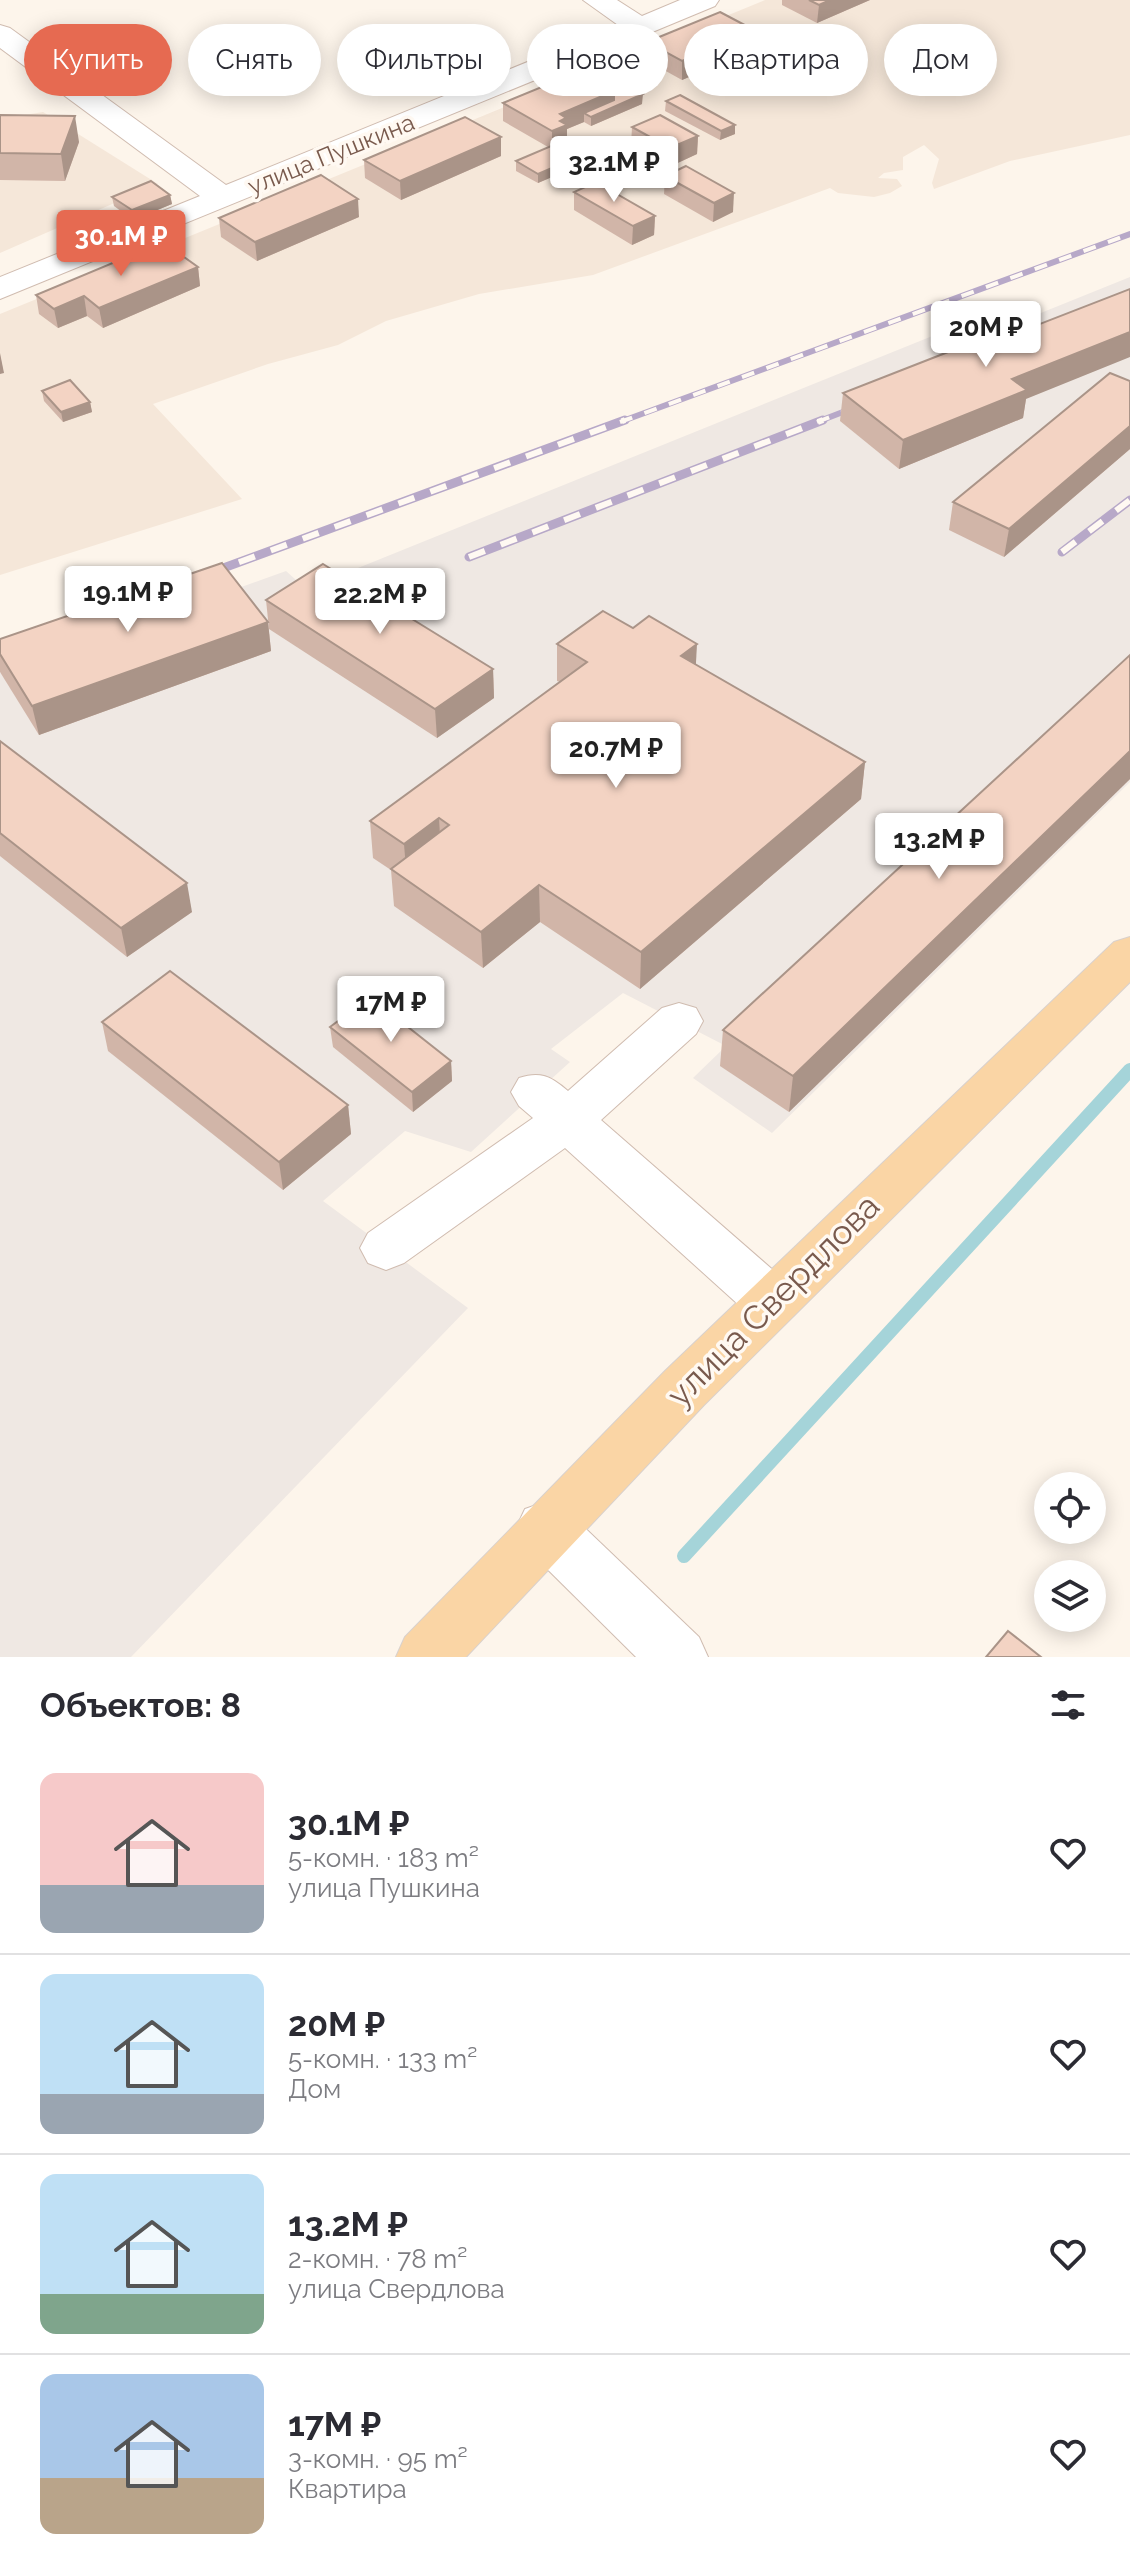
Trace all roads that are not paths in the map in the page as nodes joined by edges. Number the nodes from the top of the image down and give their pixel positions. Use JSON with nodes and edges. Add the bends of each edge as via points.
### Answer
{"nodes":[{"id":1,"x":597,"y":0,"type":"edge"},
{"id":2,"x":705,"y":0,"type":"edge"},
{"id":3,"x":635,"y":24,"type":"edge"},
{"id":4,"x":647,"y":24,"type":"edge"},
{"id":5,"x":0,"y":34,"type":"edge"},
{"id":6,"x":527,"y":73,"type":"edge"},
{"id":7,"x":224,"y":198,"type":"junction"},
{"id":8,"x":0,"y":289,"type":"edge"},
{"id":9,"x":1130,"y":954,"type":"edge"},
{"id":10,"x":679,"y":1021,"type":"dead end"},
{"id":11,"x":552,"y":1106,"type":"junction"},
{"id":12,"x":386,"y":1248,"type":"dead end"},
{"id":13,"x":770,"y":1300,"type":"junction"},
{"id":14,"x":545,"y":1528,"type":"junction"},
{"id":15,"x":426,"y":1657,"type":"edge"},
{"id":16,"x":678,"y":1657,"type":"edge"}],
"edges":[{"from":1,"to":3,"type":"street"},
{"from":2,"to":4,"type":"street","name":"улица Пушкина"},
{"from":5,"to":7,"type":"street"},
{"from":6,"to":7,"type":"street","name":"улица Пушкина"},
{"from":7,"to":8,"type":"street","name":"улица Пушкина"},
{"from":9,"to":13,"type":"main road","name":"улица Свердлова"},
{"from":10,"to":11,"type":"street"},
{"from":11,"to":12,"type":"street"},
{"from":11,"to":13,"type":"street"},
{"from":13,"to":14,"type":"main road","name":"улица Свердлова"},
{"from":14,"to":15,"type":"main road","name":"улица Свердлова"},
{"from":14,"to":16,"type":"street"}]}
